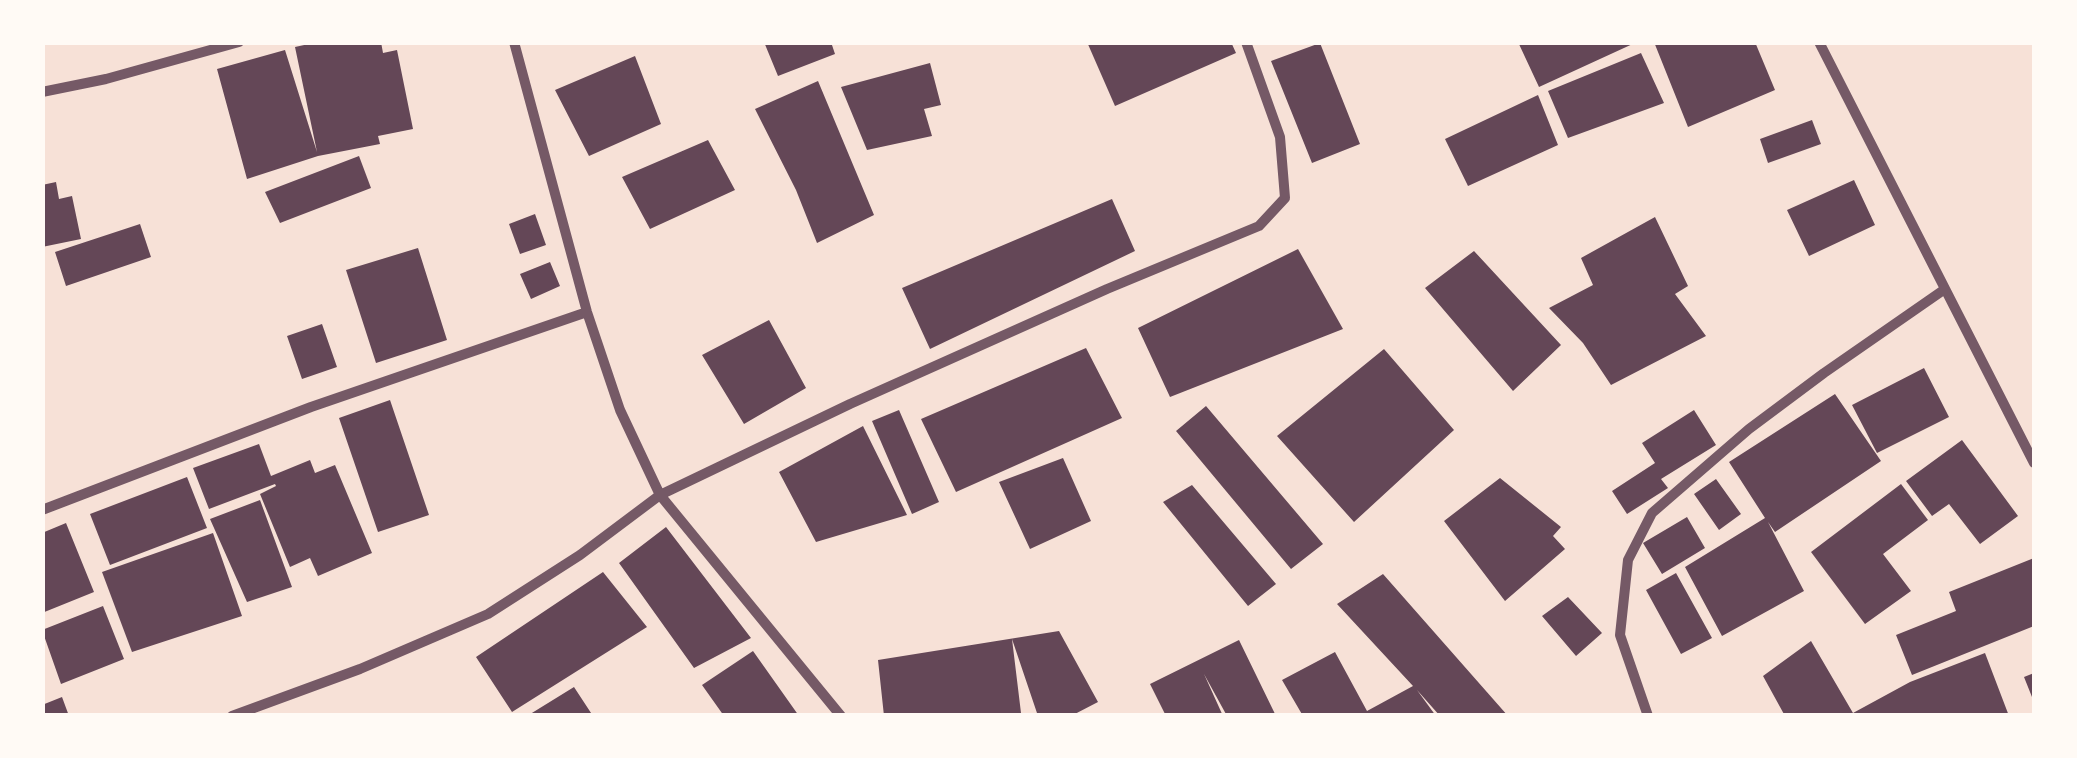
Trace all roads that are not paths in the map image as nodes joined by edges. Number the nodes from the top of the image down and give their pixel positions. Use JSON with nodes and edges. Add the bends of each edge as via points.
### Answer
{"nodes":[{"id":1,"x":239,"y":42,"type":"edge"},
{"id":2,"x":514,"y":42,"type":"edge"},
{"id":3,"x":1246,"y":42,"type":"edge"},
{"id":4,"x":1819,"y":42,"type":"edge"},
{"id":5,"x":42,"y":92,"type":"edge"},
{"id":6,"x":1945,"y":289,"type":"junction"},
{"id":7,"x":587,"y":312,"type":"junction"},
{"id":8,"x":2034,"y":463,"type":"edge"},
{"id":9,"x":660,"y":495,"type":"junction"},
{"id":10,"x":42,"y":510,"type":"edge"},
{"id":11,"x":232,"y":716,"type":"edge"},
{"id":12,"x":842,"y":716,"type":"edge"},
{"id":13,"x":1648,"y":716,"type":"edge"}],
"edges":[{"from":1,"to":5,"type":"street"},
{"from":2,"to":7,"type":"street"},
{"from":3,"to":9,"type":"street","via":[[1280,138],[1285,198],[1259,226],[850,404]]},
{"from":4,"to":6,"type":"street"},
{"from":6,"to":8,"type":"street"},
{"from":6,"to":13,"type":"street","via":[[1779,406],[1652,513],[1628,560],[1620,635]]},
{"from":7,"to":9,"type":"street","via":[[620,410]]},
{"from":7,"to":10,"type":"street"},
{"from":9,"to":11,"type":"street","via":[[488,614]]},
{"from":9,"to":12,"type":"street"}]}
